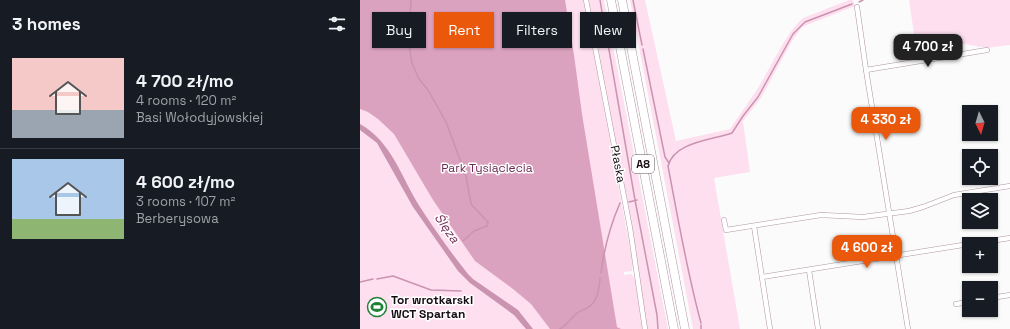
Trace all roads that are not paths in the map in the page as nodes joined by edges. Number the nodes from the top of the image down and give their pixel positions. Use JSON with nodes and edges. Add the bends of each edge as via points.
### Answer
{"nodes":[{"id":1,"x":586,"y":0,"type":"edge"},
{"id":2,"x":611,"y":0,"type":"edge"},
{"id":3,"x":622,"y":0,"type":"edge"},
{"id":4,"x":857,"y":7,"type":"dead end"},
{"id":5,"x":987,"y":50,"type":"dead end"},
{"id":6,"x":866,"y":70,"type":"junction"},
{"id":7,"x":1010,"y":186,"type":"edge"},
{"id":8,"x":889,"y":213,"type":"junction"},
{"id":9,"x":724,"y":220,"type":"dead end"},
{"id":10,"x":754,"y":226,"type":"junction"},
{"id":11,"x":1010,"y":238,"type":"edge"},
{"id":12,"x":998,"y":240,"type":"edge"},
{"id":13,"x":962,"y":245,"type":"edge"},
{"id":14,"x":896,"y":256,"type":"junction"},
{"id":15,"x":809,"y":270,"type":"junction"},
{"id":16,"x":762,"y":277,"type":"junction"},
{"id":17,"x":1010,"y":295,"type":"edge"},
{"id":18,"x":998,"y":297,"type":"edge"},
{"id":19,"x":962,"y":303,"type":"edge"},
{"id":20,"x":956,"y":304,"type":"dead end"},
{"id":21,"x":645,"y":329,"type":"edge"},
{"id":22,"x":674,"y":329,"type":"edge"},
{"id":23,"x":685,"y":329,"type":"edge"},
{"id":24,"x":770,"y":329,"type":"edge"},
{"id":25,"x":818,"y":329,"type":"edge"},
{"id":26,"x":908,"y":329,"type":"edge"}],
"edges":[{"from":1,"to":21,"type":"street","name":"Płaska","via":[[630,228]]},
{"from":2,"to":22,"type":"highway","number":"A8"},
{"from":3,"to":23,"type":"highway","number":"A8"},
{"from":4,"to":6,"type":"street"},
{"from":5,"to":6,"type":"street"},
{"from":6,"to":8,"type":"street"},
{"from":7,"to":8,"type":"street","via":[[961,194],[916,209]]},
{"from":8,"to":10,"type":"street","via":[[854,218],[821,216]]},
{"from":8,"to":14,"type":"street"},
{"from":9,"to":10,"type":"street","via":[[726,230]]},
{"from":10,"to":16,"type":"street"},
{"from":11,"to":12,"type":"street"},
{"from":13,"to":14,"type":"street"},
{"from":14,"to":15,"type":"street"},
{"from":14,"to":26,"type":"street"},
{"from":15,"to":16,"type":"street"},
{"from":15,"to":25,"type":"street"},
{"from":16,"to":24,"type":"street"},
{"from":17,"to":18,"type":"street"},
{"from":19,"to":20,"type":"street"}]}
